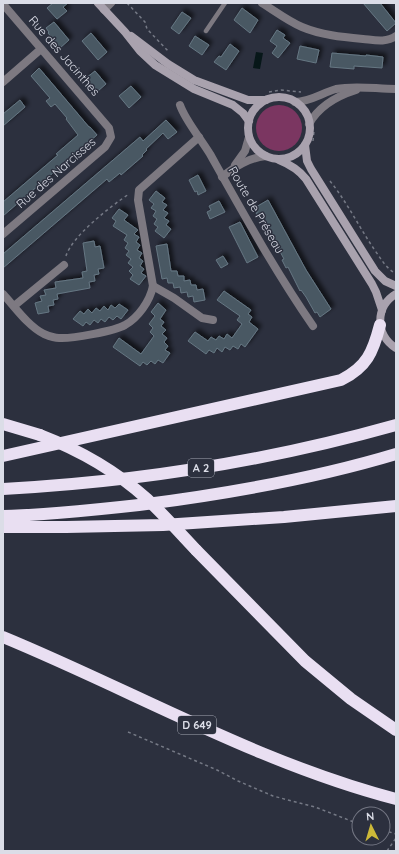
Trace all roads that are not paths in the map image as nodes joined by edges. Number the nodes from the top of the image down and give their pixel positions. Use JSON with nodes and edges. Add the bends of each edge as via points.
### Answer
{"nodes":[{"id":1,"x":98,"y":3,"type":"edge"},
{"id":2,"x":111,"y":3,"type":"edge"},
{"id":3,"x":225,"y":3,"type":"edge"},
{"id":4,"x":262,"y":3,"type":"edge"},
{"id":5,"x":3,"y":4,"type":"edge"},
{"id":6,"x":104,"y":10,"type":"junction"},
{"id":7,"x":206,"y":30,"type":"dead end"},
{"id":8,"x":125,"y":32,"type":"junction"},
{"id":9,"x":396,"y":36,"type":"edge"},
{"id":10,"x":41,"y":49,"type":"junction"},
{"id":11,"x":3,"y":82,"type":"edge"},
{"id":12,"x":362,"y":88,"type":"junction"},
{"id":13,"x":396,"y":89,"type":"edge"},
{"id":14,"x":267,"y":96,"type":"junction"},
{"id":15,"x":295,"y":102,"type":"junction"},
{"id":16,"x":180,"y":105,"type":"dead end"},
{"id":17,"x":249,"y":121,"type":"junction"},
{"id":18,"x":106,"y":124,"type":"joint"},
{"id":19,"x":312,"y":125,"type":"junction"},
{"id":20,"x":199,"y":136,"type":"junction"},
{"id":21,"x":249,"y":137,"type":"junction"},
{"id":22,"x":309,"y":143,"type":"junction"},
{"id":23,"x":266,"y":156,"type":"junction"},
{"id":24,"x":278,"y":159,"type":"junction"},
{"id":25,"x":234,"y":168,"type":"junction"},
{"id":26,"x":222,"y":177,"type":"junction"},
{"id":27,"x":3,"y":234,"type":"edge"},
{"id":28,"x":64,"y":265,"type":"road end"},
{"id":29,"x":153,"y":286,"type":"junction"},
{"id":30,"x":396,"y":286,"type":"edge"},
{"id":31,"x":3,"y":294,"type":"edge"},
{"id":32,"x":396,"y":294,"type":"edge"},
{"id":33,"x":14,"y":306,"type":"junction"},
{"id":34,"x":382,"y":310,"type":"junction"},
{"id":35,"x":213,"y":320,"type":"dead end"},
{"id":36,"x":380,"y":325,"type":"junction"},
{"id":37,"x":313,"y":326,"type":"dead end"},
{"id":38,"x":396,"y":348,"type":"edge"},
{"id":39,"x":3,"y":424,"type":"edge"},
{"id":40,"x":396,"y":426,"type":"edge"},
{"id":41,"x":396,"y":454,"type":"edge"},
{"id":42,"x":3,"y":456,"type":"edge"},
{"id":43,"x":3,"y":489,"type":"edge"},
{"id":44,"x":396,"y":507,"type":"edge"},
{"id":45,"x":3,"y":516,"type":"edge"},
{"id":46,"x":3,"y":527,"type":"edge"},
{"id":47,"x":3,"y":637,"type":"edge"},
{"id":48,"x":396,"y":730,"type":"edge"},
{"id":49,"x":396,"y":799,"type":"edge"}],
"edges":[{"from":1,"to":6,"type":"main road"},
{"from":2,"to":6,"type":"street"},
{"from":3,"to":7,"type":"lane"},
{"from":4,"to":9,"type":"street","via":[[296,24],[321,34],[378,40]]},
{"from":5,"to":10,"type":"street","name":"Rue des Jacinthes"},
{"from":6,"to":8,"type":"main road"},
{"from":8,"to":14,"type":"main road","via":[[194,80],[248,100]]},
{"from":8,"to":17,"type":"main road","via":[[155,65],[190,87],[233,105],[244,113]]},
{"from":10,"to":11,"type":"street"},
{"from":10,"to":18,"type":"street","name":"Rue des Jacinthes"},
{"from":12,"to":13,"type":"street"},
{"from":12,"to":15,"type":"street","via":[[338,89],[307,101]]},
{"from":12,"to":19,"type":"street","via":[[344,94],[324,106],[316,114]]},
{"from":14,"to":15,"type":"main road"},
{"from":14,"to":17,"type":"main road","via":[[255,108]]},
{"from":15,"to":19,"type":"main road"},
{"from":16,"to":20,"type":"street","name":"Route de Préseau"},
{"from":17,"to":21,"type":"main road"},
{"from":18,"to":27,"type":"street","name":"Rue des Narcisses","via":[[111,134],[108,144]]},
{"from":19,"to":22,"type":"main road"},
{"from":20,"to":26,"type":"street","name":"Route de Préseau"},
{"from":20,"to":29,"type":"street","via":[[139,190],[138,200]]},
{"from":21,"to":23,"type":"main road","via":[[254,147]]},
{"from":21,"to":25,"type":"street","via":[[245,151]]},
{"from":22,"to":24,"type":"main road","via":[[295,155]]},
{"from":22,"to":30,"type":"main road","via":[[307,161],[311,169],[375,270],[385,281]]},
{"from":23,"to":24,"type":"main road"},
{"from":23,"to":25,"type":"street","via":[[250,159]]},
{"from":24,"to":34,"type":"main road","via":[[306,179],[372,284]]},
{"from":25,"to":26,"type":"street"},
{"from":26,"to":37,"type":"street","name":"Route de Préseau","via":[[275,268]]},
{"from":28,"to":33,"type":"street"},
{"from":29,"to":33,"type":"street","via":[[149,298],[126,325],[70,337],[59,338],[44,334]]},
{"from":29,"to":35,"type":"street","via":[[202,318]]},
{"from":31,"to":33,"type":"street"},
{"from":32,"to":34,"type":"main road","via":[[387,301]]},
{"from":34,"to":36,"type":"main road"},
{"from":36,"to":38,"type":"main road","via":[[385,338]]},
{"from":36,"to":42,"type":"highway","via":[[374,347],[366,362],[341,380]]},
{"from":39,"to":48,"type":"highway","bridge":true,"via":[[61,443],[124,480],[153,505],[305,661],[351,699]]},
{"from":40,"to":43,"type":"highway","number":"A 2","via":[[294,451],[198,469],[90,483]]},
{"from":41,"to":45,"type":"highway","number":"A 2","via":[[299,478],[191,498],[99,510]]},
{"from":44,"to":46,"type":"highway","via":[[163,525]]},
{"from":47,"to":49,"type":"highway","number":"D 649","via":[[260,753],[322,777]]}]}
